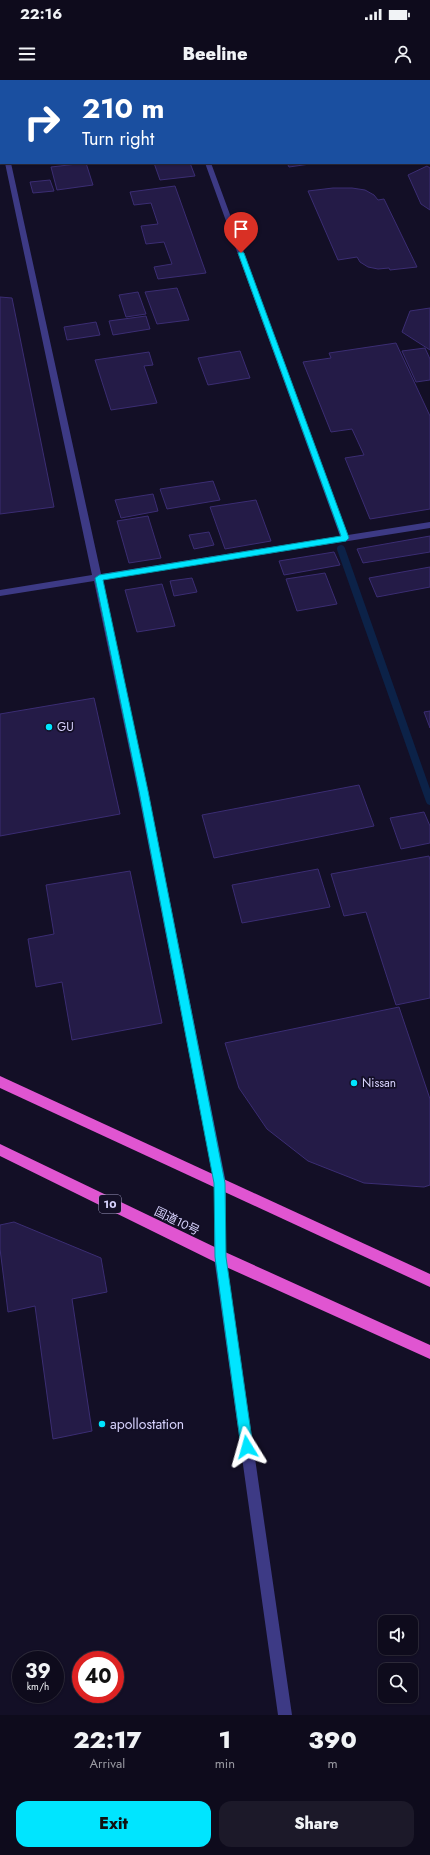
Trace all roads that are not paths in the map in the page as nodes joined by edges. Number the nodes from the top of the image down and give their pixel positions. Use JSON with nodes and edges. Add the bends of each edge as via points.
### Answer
{"nodes":[{"id":1,"x":8,"y":164,"type":"edge"},
{"id":2,"x":208,"y":164,"type":"edge"},
{"id":3,"x":430,"y":525,"type":"edge"},
{"id":4,"x":346,"y":538,"type":"junction"},
{"id":5,"x":99,"y":578,"type":"junction"},
{"id":6,"x":0,"y":593,"type":"edge"},
{"id":7,"x":0,"y":1082,"type":"edge"},
{"id":8,"x":0,"y":1150,"type":"edge"},
{"id":9,"x":220,"y":1183,"type":"junction"},
{"id":10,"x":220,"y":1257,"type":"junction"},
{"id":11,"x":430,"y":1281,"type":"edge"},
{"id":12,"x":430,"y":1352,"type":"edge"},
{"id":13,"x":285,"y":1715,"type":"edge"}],
"edges":[{"from":1,"to":5,"type":"street"},
{"from":2,"to":4,"type":"street"},
{"from":3,"to":4,"type":"street"},
{"from":4,"to":5,"type":"street"},
{"from":5,"to":6,"type":"street"},
{"from":5,"to":9,"type":"street","via":[[144,791]]},
{"from":7,"to":9,"type":"highway"},
{"from":8,"to":10,"type":"highway","name":"国道10号","number":"10"},
{"from":9,"to":10,"type":"street"},
{"from":9,"to":11,"type":"highway"},
{"from":10,"to":12,"type":"highway","name":"国道10号","number":"10"},
{"from":10,"to":13,"type":"street"}]}
